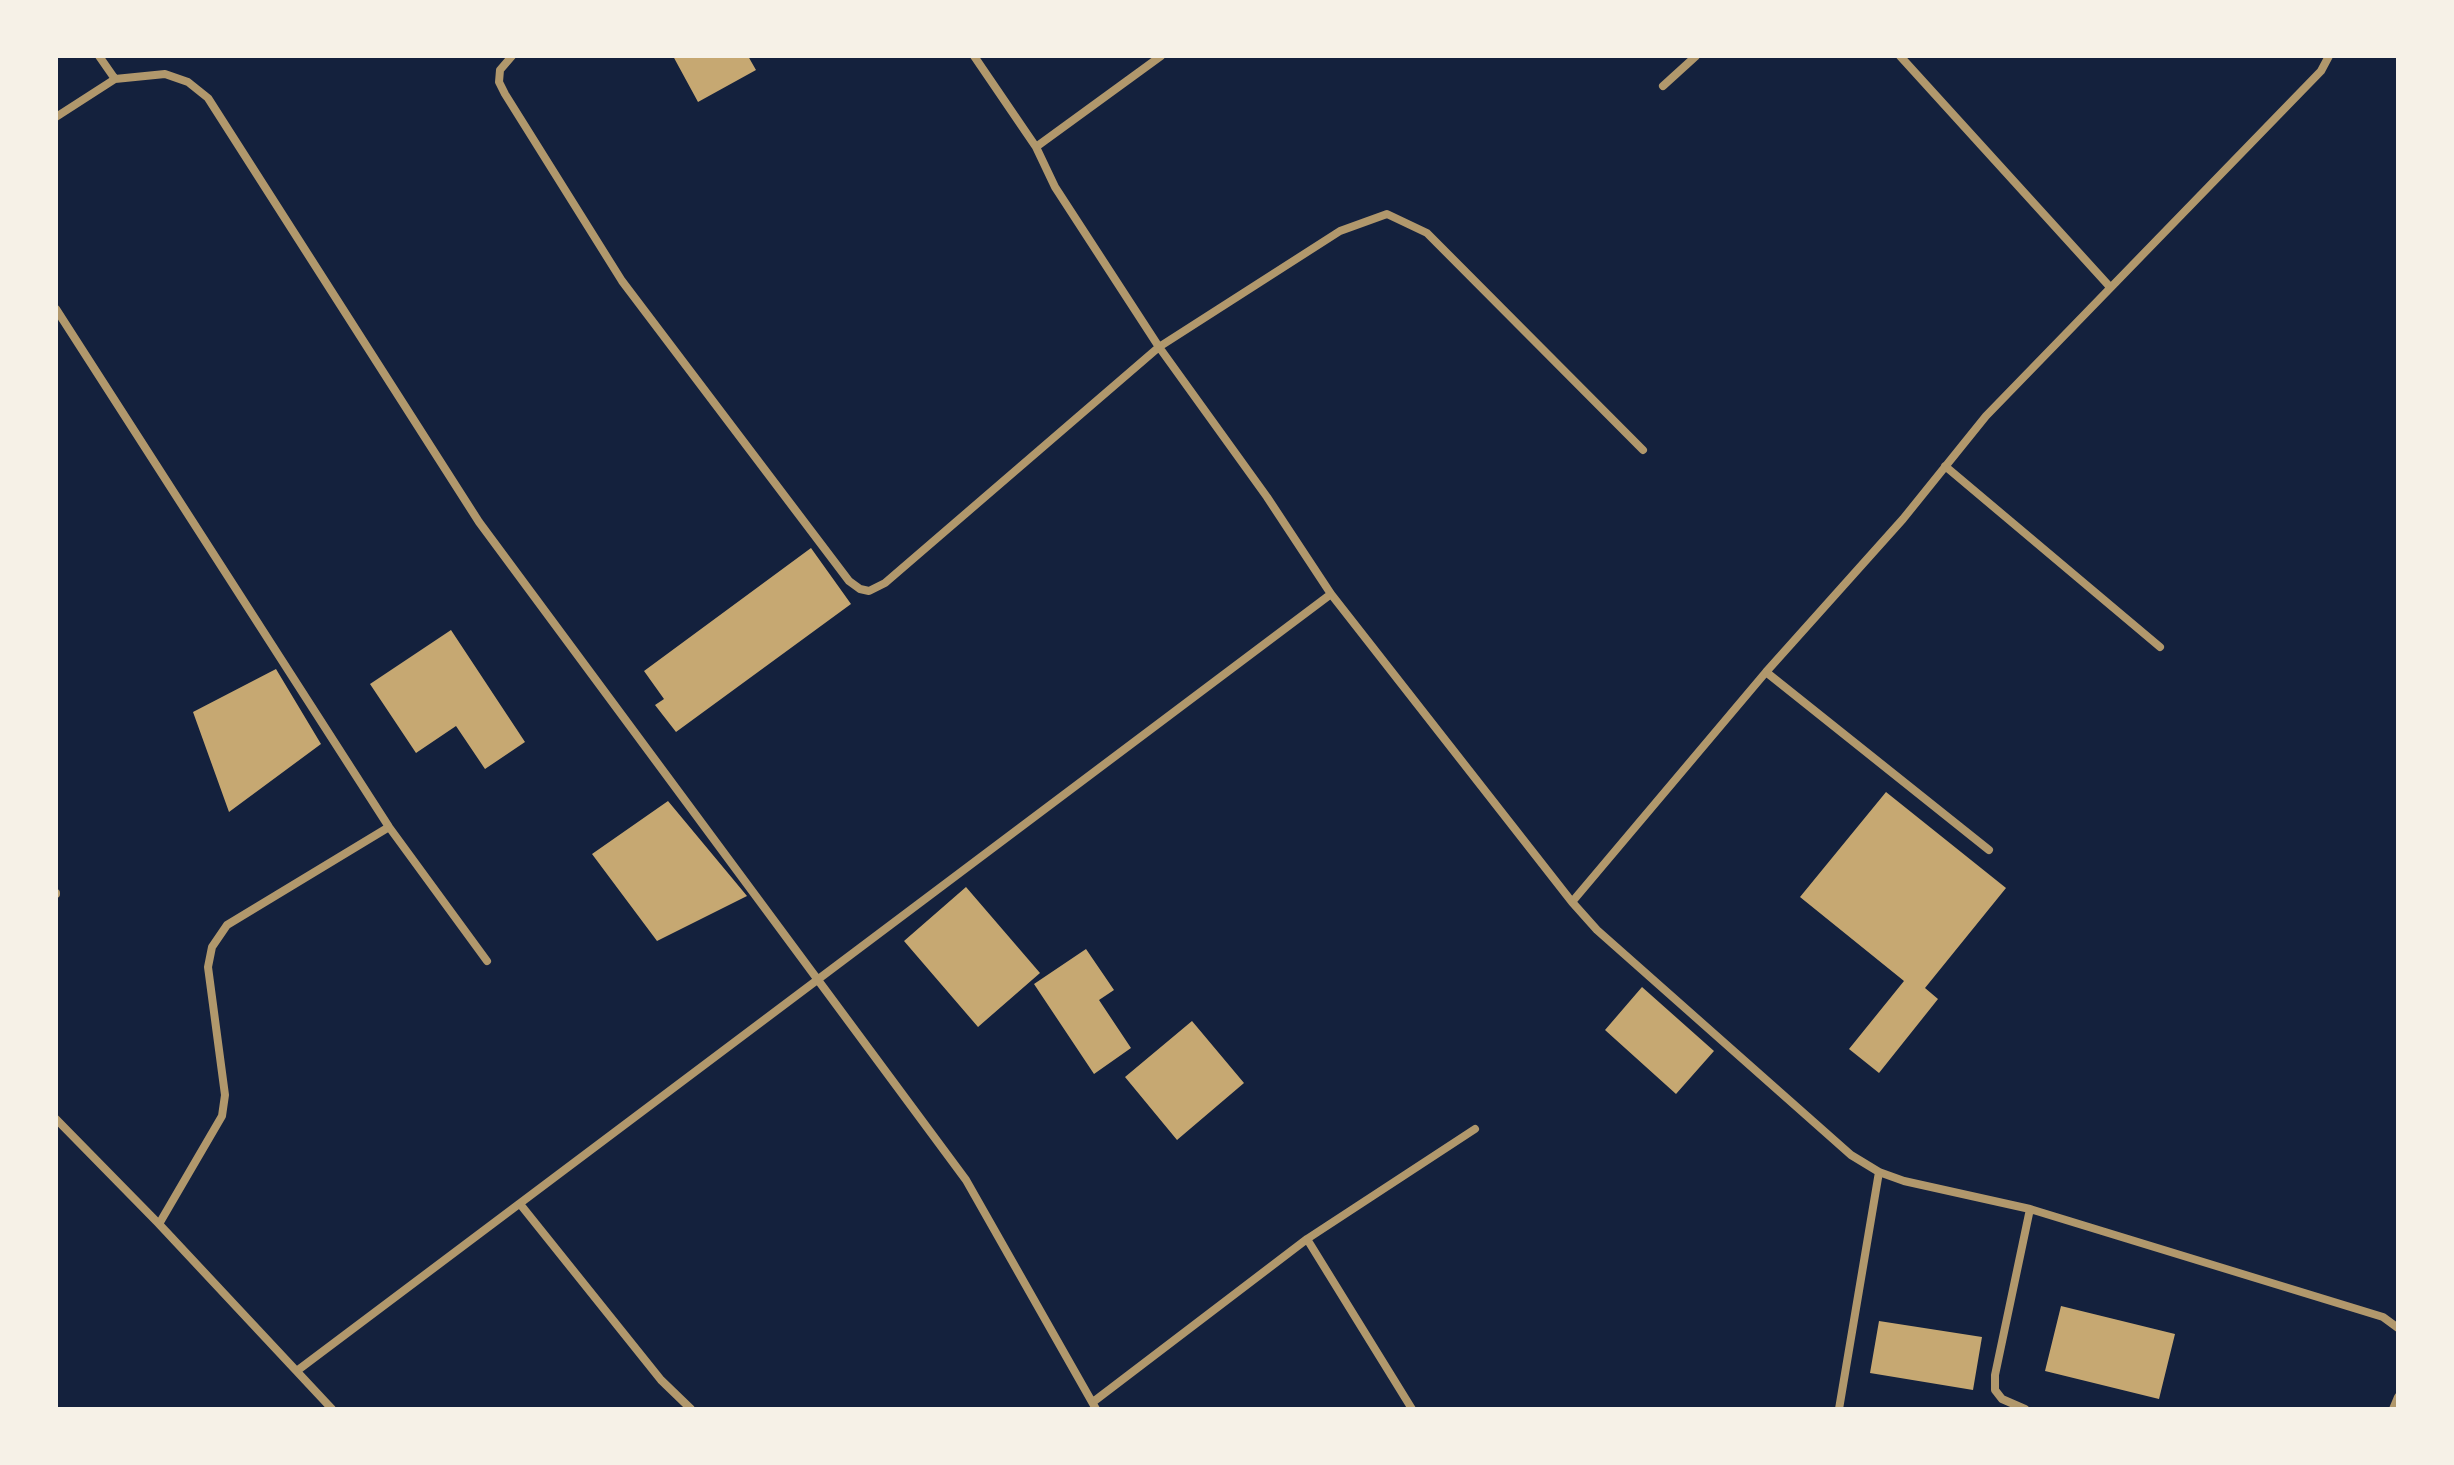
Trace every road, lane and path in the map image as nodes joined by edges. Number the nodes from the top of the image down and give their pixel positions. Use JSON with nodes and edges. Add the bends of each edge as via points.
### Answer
{"nodes":[{"id":1,"x":99,"y":56,"type":"edge"},
{"id":2,"x":512,"y":56,"type":"edge"},
{"id":3,"x":974,"y":56,"type":"edge"},
{"id":4,"x":1161,"y":56,"type":"edge"},
{"id":5,"x":1696,"y":56,"type":"edge"},
{"id":6,"x":1900,"y":56,"type":"edge"},
{"id":7,"x":2329,"y":56,"type":"edge"},
{"id":8,"x":115,"y":79,"type":"junction"},
{"id":9,"x":1663,"y":86,"type":"dead end"},
{"id":10,"x":56,"y":117,"type":"edge"},
{"id":11,"x":1036,"y":147,"type":"junction"},
{"id":12,"x":2110,"y":287,"type":"junction"},
{"id":13,"x":56,"y":309,"type":"edge"},
{"id":14,"x":1159,"y":347,"type":"junction"},
{"id":15,"x":1643,"y":450,"type":"dead end"},
{"id":16,"x":1945,"y":466,"type":"junction"},
{"id":17,"x":1331,"y":594,"type":"junction"},
{"id":18,"x":2160,"y":647,"type":"dead end"},
{"id":19,"x":1766,"y":672,"type":"junction"},
{"id":20,"x":389,"y":827,"type":"junction"},
{"id":21,"x":1989,"y":850,"type":"dead end"},
{"id":22,"x":1572,"y":902,"type":"junction"},
{"id":23,"x":487,"y":961,"type":"dead end"},
{"id":24,"x":817,"y":979,"type":"junction"},
{"id":25,"x":56,"y":1119,"type":"edge"},
{"id":26,"x":1475,"y":1129,"type":"dead end"},
{"id":27,"x":1879,"y":1172,"type":"junction"},
{"id":28,"x":520,"y":1204,"type":"junction"},
{"id":29,"x":2030,"y":1209,"type":"junction"},
{"id":30,"x":159,"y":1224,"type":"junction"},
{"id":31,"x":1307,"y":1239,"type":"junction"},
{"id":32,"x":2398,"y":1328,"type":"edge"},
{"id":33,"x":298,"y":1370,"type":"junction"},
{"id":34,"x":2398,"y":1397,"type":"edge"},
{"id":35,"x":1095,"y":1406,"type":"edge"},
{"id":36,"x":332,"y":1409,"type":"edge"},
{"id":37,"x":691,"y":1409,"type":"edge"},
{"id":38,"x":1412,"y":1409,"type":"edge"},
{"id":39,"x":1839,"y":1409,"type":"edge"},
{"id":40,"x":2025,"y":1409,"type":"edge"},
{"id":41,"x":2393,"y":1409,"type":"edge"}],
"edges":[{"from":1,"to":8,"type":"street"},
{"from":2,"to":14,"type":"street","via":[[500,70],[499,82],[622,281],[860,589],[869,591],[885,583]]},
{"from":3,"to":11,"type":"street"},
{"from":4,"to":11,"type":"street"},
{"from":5,"to":9,"type":"street"},
{"from":6,"to":12,"type":"street"},
{"from":7,"to":12,"type":"street","via":[[2321,71]]},
{"from":8,"to":10,"type":"street"},
{"from":8,"to":24,"type":"street","via":[[165,74],[188,82],[208,98],[479,522]]},
{"from":11,"to":14,"type":"street","via":[[1055,187]]},
{"from":12,"to":16,"type":"street"},
{"from":13,"to":20,"type":"street"},
{"from":14,"to":15,"type":"street","via":[[1340,231],[1387,214],[1427,233]]},
{"from":14,"to":17,"type":"street"},
{"from":16,"to":18,"type":"street"},
{"from":16,"to":19,"type":"street"},
{"from":17,"to":22,"type":"street"},
{"from":17,"to":24,"type":"street"},
{"from":19,"to":21,"type":"street"},
{"from":19,"to":22,"type":"street"},
{"from":20,"to":23,"type":"street"},
{"from":20,"to":30,"type":"street","via":[[227,925],[212,947],[208,967],[225,1095],[222,1116]]},
{"from":22,"to":27,"type":"street","via":[[1851,1155]]},
{"from":24,"to":28,"type":"street"},
{"from":24,"to":35,"type":"street","via":[[966,1180]]},
{"from":25,"to":30,"type":"street"},
{"from":26,"to":31,"type":"street"},
{"from":27,"to":29,"type":"street"},
{"from":27,"to":39,"type":"street"},
{"from":28,"to":33,"type":"street"},
{"from":28,"to":37,"type":"street","via":[[661,1380]]},
{"from":29,"to":32,"type":"street","via":[[2383,1317]]},
{"from":29,"to":40,"type":"street","via":[[1995,1375],[1995,1390],[2002,1399]]},
{"from":30,"to":33,"type":"street"},
{"from":31,"to":35,"type":"street"},
{"from":31,"to":38,"type":"street"},
{"from":33,"to":36,"type":"street"},
{"from":34,"to":41,"type":"street"}]}
